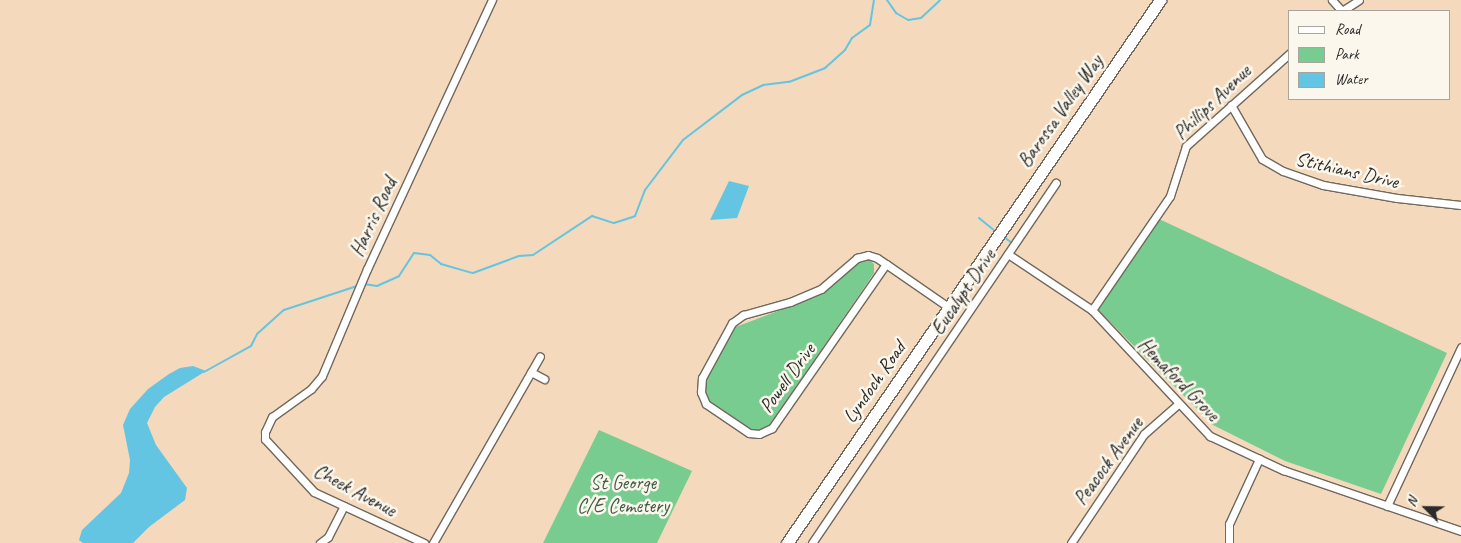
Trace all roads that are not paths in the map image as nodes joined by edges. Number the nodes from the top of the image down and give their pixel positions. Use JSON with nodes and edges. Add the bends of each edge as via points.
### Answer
{"nodes":[{"id":1,"x":492,"y":0,"type":"edge"},
{"id":2,"x":1160,"y":0,"type":"edge"},
{"id":3,"x":1332,"y":0,"type":"edge"},
{"id":4,"x":1358,"y":0,"type":"edge"},
{"id":5,"x":1341,"y":10,"type":"edge"},
{"id":6,"x":1343,"y":10,"type":"edge"},
{"id":7,"x":1288,"y":54,"type":"edge"},
{"id":8,"x":1231,"y":106,"type":"junction"},
{"id":9,"x":1056,"y":183,"type":"dead end"},
{"id":10,"x":1461,"y":205,"type":"edge"},
{"id":11,"x":992,"y":243,"type":"joint"},
{"id":12,"x":1008,"y":254,"type":"junction"},
{"id":13,"x":886,"y":264,"type":"junction"},
{"id":14,"x":948,"y":307,"type":"junction"},
{"id":15,"x":1092,"y":310,"type":"junction"},
{"id":16,"x":1461,"y":347,"type":"edge"},
{"id":17,"x":540,"y":356,"type":"dead end"},
{"id":18,"x":531,"y":372,"type":"junction"},
{"id":19,"x":544,"y":379,"type":"dead end"},
{"id":20,"x":1177,"y":405,"type":"junction"},
{"id":21,"x":265,"y":435,"type":"joint"},
{"id":22,"x":1259,"y":460,"type":"junction"},
{"id":23,"x":344,"y":506,"type":"junction"},
{"id":24,"x":1387,"y":506,"type":"junction"},
{"id":25,"x":1461,"y":531,"type":"edge"},
{"id":26,"x":320,"y":543,"type":"edge"},
{"id":27,"x":424,"y":543,"type":"edge"},
{"id":28,"x":433,"y":543,"type":"edge"},
{"id":29,"x":787,"y":543,"type":"edge"},
{"id":30,"x":812,"y":543,"type":"edge"},
{"id":31,"x":1071,"y":543,"type":"edge"},
{"id":32,"x":1229,"y":543,"type":"edge"}],
"edges":[{"from":1,"to":21,"type":"street","name":"Harris Road","via":[[322,376],[311,389],[272,417]]},
{"from":2,"to":11,"type":"main road","name":"Barossa Valley Way"},
{"from":3,"to":5,"type":"street"},
{"from":4,"to":6,"type":"street"},
{"from":7,"to":8,"type":"street","name":"Phillips Avenue"},
{"from":8,"to":10,"type":"street","name":"Stithians Drive","via":[[1262,159],[1283,171],[1323,185]]},
{"from":8,"to":15,"type":"street","name":"Phillips Avenue","via":[[1186,146],[1170,196]]},
{"from":9,"to":12,"type":"street","name":"Eucalypt Drive"},
{"from":11,"to":14,"type":"main road","name":"Lyndoch Road"},
{"from":12,"to":15,"type":"street","name":"Hemaford Grove"},
{"from":12,"to":30,"type":"street","name":"Eucalypt Drive"},
{"from":13,"to":13,"type":"street","name":"Powell Drive","via":[[868,255],[857,258],[821,289],[743,315],[732,323],[702,378],[701,392],[706,404],[749,433],[759,434],[772,428]]},
{"from":13,"to":14,"type":"street","name":"Powell Drive"},
{"from":14,"to":29,"type":"main road","name":"Lyndoch Road"},
{"from":15,"to":20,"type":"street","name":"Hemaford Grove"},
{"from":16,"to":24,"type":"street"},
{"from":17,"to":18,"type":"street"},
{"from":18,"to":19,"type":"street"},
{"from":18,"to":28,"type":"street"},
{"from":20,"to":22,"type":"street","name":"Hemaford Grove","via":[[1210,436]]},
{"from":20,"to":31,"type":"street","name":"Peacock Avenue","via":[[1144,434]]},
{"from":21,"to":23,"type":"street","name":"Cheek Avenue","via":[[278,455],[314,492]]},
{"from":22,"to":24,"type":"street","name":"Hemaford Grove"},
{"from":22,"to":32,"type":"street","via":[[1229,524]]},
{"from":23,"to":26,"type":"street","via":[[328,537]]},
{"from":23,"to":27,"type":"street","name":"Cheek Avenue"},
{"from":24,"to":25,"type":"street","name":"Hemaford Grove"}]}
